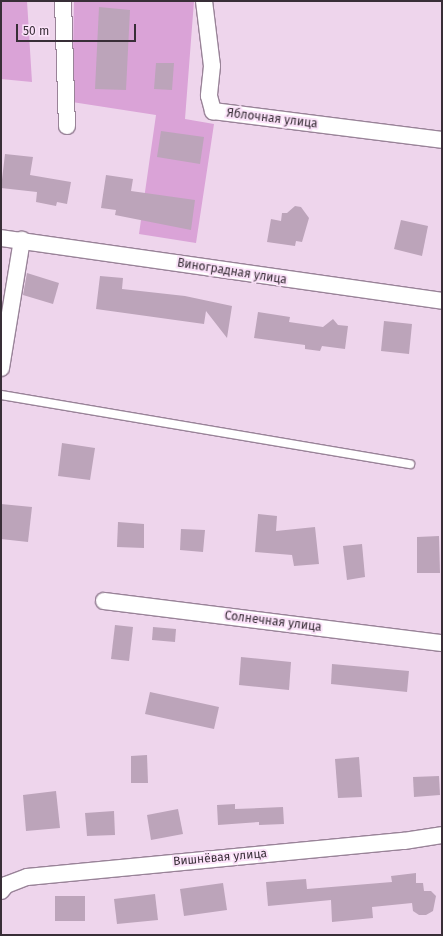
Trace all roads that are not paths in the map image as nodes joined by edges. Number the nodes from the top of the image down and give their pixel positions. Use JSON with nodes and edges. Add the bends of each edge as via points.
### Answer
{"nodes":[{"id":1,"x":63,"y":1,"type":"edge"},
{"id":2,"x":204,"y":1,"type":"edge"},
{"id":3,"x":67,"y":126,"type":"dead end"},
{"id":4,"x":442,"y":140,"type":"edge"},
{"id":5,"x":1,"y":238,"type":"edge"},
{"id":6,"x":22,"y":240,"type":"junction"},
{"id":7,"x":442,"y":301,"type":"edge"},
{"id":8,"x":1,"y":368,"type":"edge"},
{"id":9,"x":1,"y":395,"type":"edge"},
{"id":10,"x":410,"y":464,"type":"dead end"},
{"id":11,"x":104,"y":601,"type":"dead end"},
{"id":12,"x":442,"y":643,"type":"edge"},
{"id":13,"x":442,"y":835,"type":"edge"},
{"id":14,"x":1,"y":891,"type":"edge"}],
"edges":[{"from":1,"to":3,"type":"street"},
{"from":2,"to":4,"type":"street","name":"Яблочная улица","via":[[212,66],[209,96],[213,111]]},
{"from":5,"to":6,"type":"street","name":"Виноградная улица"},
{"from":6,"to":7,"type":"street","name":"Виноградная улица"},
{"from":6,"to":8,"type":"street"},
{"from":9,"to":10,"type":"lane"},
{"from":11,"to":12,"type":"street","name":"Солнечная улица"},
{"from":13,"to":14,"type":"street","name":"Вишнёвая улица","via":[[396,842],[27,877],[6,885]]}]}
